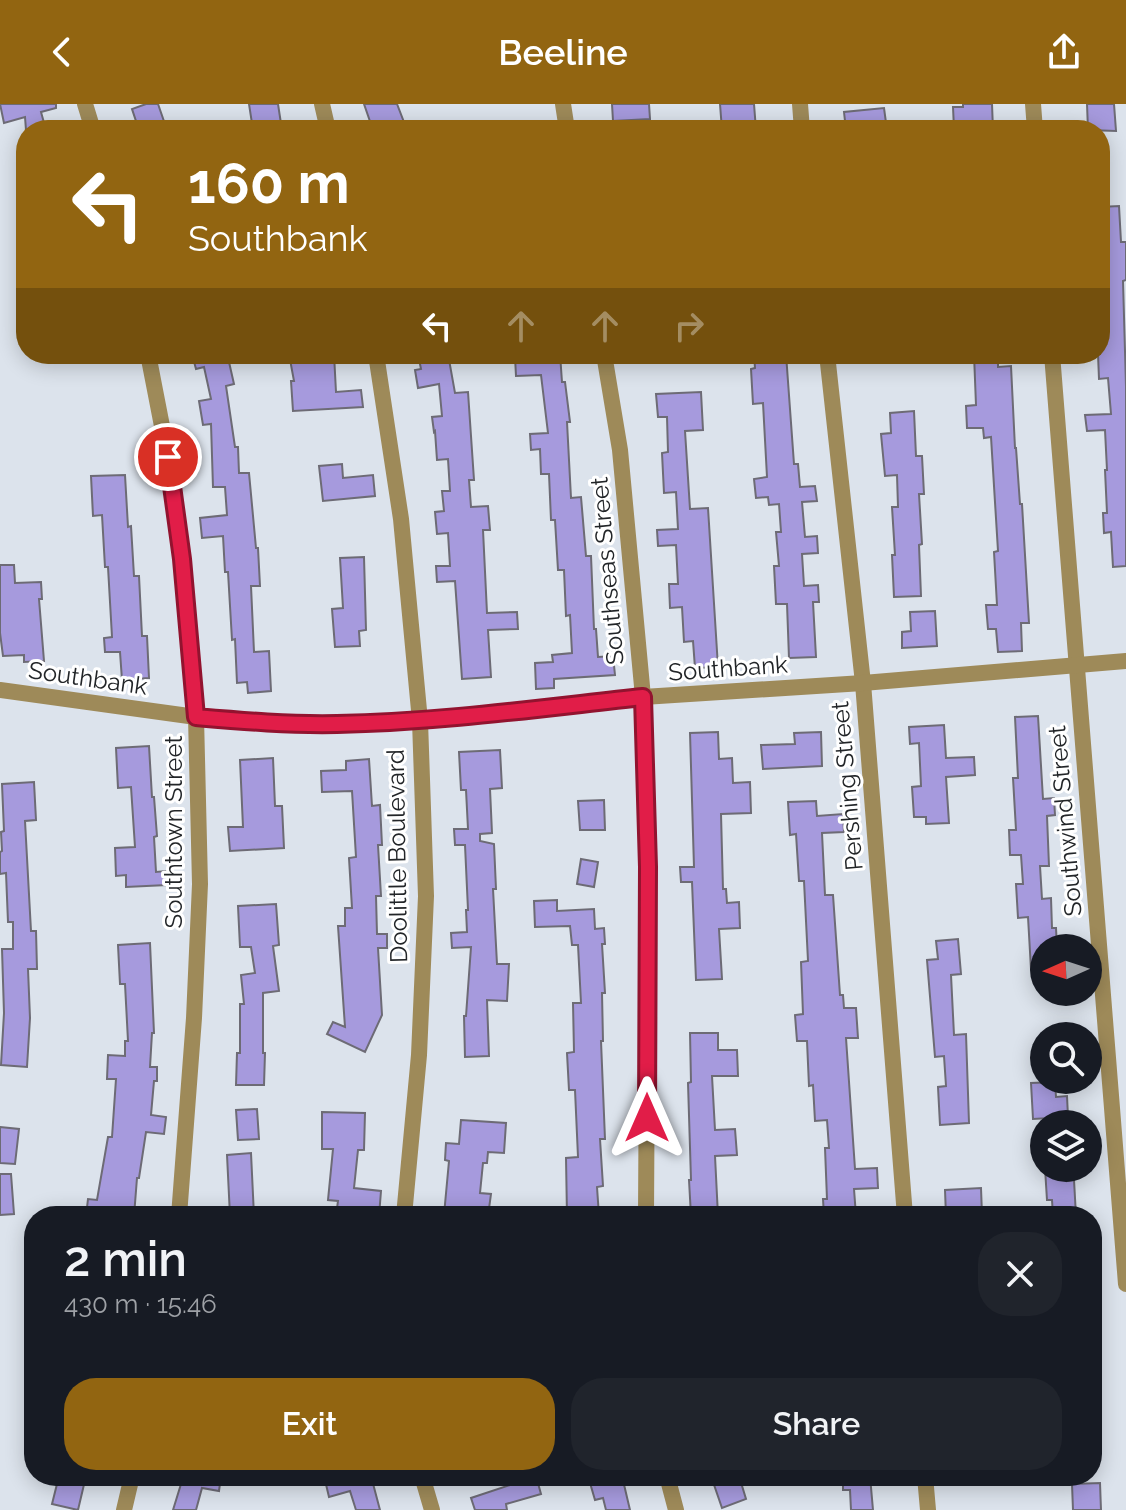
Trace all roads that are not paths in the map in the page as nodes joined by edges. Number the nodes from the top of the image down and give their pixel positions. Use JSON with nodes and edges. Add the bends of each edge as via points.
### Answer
{"nodes":[{"id":1,"x":150,"y":364,"type":"edge"},
{"id":2,"x":378,"y":364,"type":"edge"},
{"id":3,"x":606,"y":364,"type":"edge"},
{"id":4,"x":828,"y":364,"type":"edge"},
{"id":5,"x":1053,"y":364,"type":"edge"},
{"id":6,"x":1126,"y":661,"type":"edge"},
{"id":7,"x":1077,"y":665,"type":"junction"},
{"id":8,"x":863,"y":683,"type":"junction"},
{"id":9,"x":0,"y":690,"type":"edge"},
{"id":10,"x":643,"y":697,"type":"junction"},
{"id":11,"x":196,"y":717,"type":"junction"},
{"id":12,"x":420,"y":721,"type":"junction"},
{"id":13,"x":180,"y":1206,"type":"edge"},
{"id":14,"x":405,"y":1206,"type":"edge"},
{"id":15,"x":646,"y":1206,"type":"edge"},
{"id":16,"x":904,"y":1206,"type":"edge"},
{"id":17,"x":1126,"y":1284,"type":"edge"},
{"id":18,"x":130,"y":1486,"type":"edge"},
{"id":19,"x":425,"y":1486,"type":"edge"},
{"id":20,"x":670,"y":1486,"type":"edge"},
{"id":21,"x":926,"y":1486,"type":"edge"},
{"id":22,"x":124,"y":1510,"type":"edge"},
{"id":23,"x":432,"y":1510,"type":"edge"},
{"id":24,"x":676,"y":1510,"type":"edge"},
{"id":25,"x":928,"y":1510,"type":"edge"}],
"edges":[{"from":1,"to":11,"type":"street","name":"Southtown Street","via":[[178,530]]},
{"from":2,"to":12,"type":"street","name":"Doolittle Boulevard","via":[[401,519]]},
{"from":3,"to":10,"type":"street","name":"Southseas Street","via":[[620,450]]},
{"from":4,"to":8,"type":"street","name":"Pershing Street"},
{"from":5,"to":7,"type":"street","name":"Southwind Street"},
{"from":6,"to":7,"type":"street","name":"Southbank"},
{"from":7,"to":8,"type":"street","name":"Southbank"},
{"from":7,"to":17,"type":"street","name":"Southwind Street"},
{"from":8,"to":10,"type":"street","name":"Southbank"},
{"from":8,"to":16,"type":"street","name":"Pershing Street"},
{"from":9,"to":11,"type":"street","name":"Southbank"},
{"from":10,"to":12,"type":"street","name":"Southbank"},
{"from":10,"to":15,"type":"street","name":"Southseas Street"},
{"from":11,"to":12,"type":"street","name":"Southbank","via":[[276,724]]},
{"from":11,"to":13,"type":"street","name":"Southtown Street","via":[[200,884]]},
{"from":12,"to":14,"type":"street","name":"Doolittle Boulevard","via":[[426,896]]},
{"from":18,"to":22,"type":"street"},
{"from":19,"to":23,"type":"street"},
{"from":20,"to":24,"type":"street"},
{"from":21,"to":25,"type":"street"}]}
